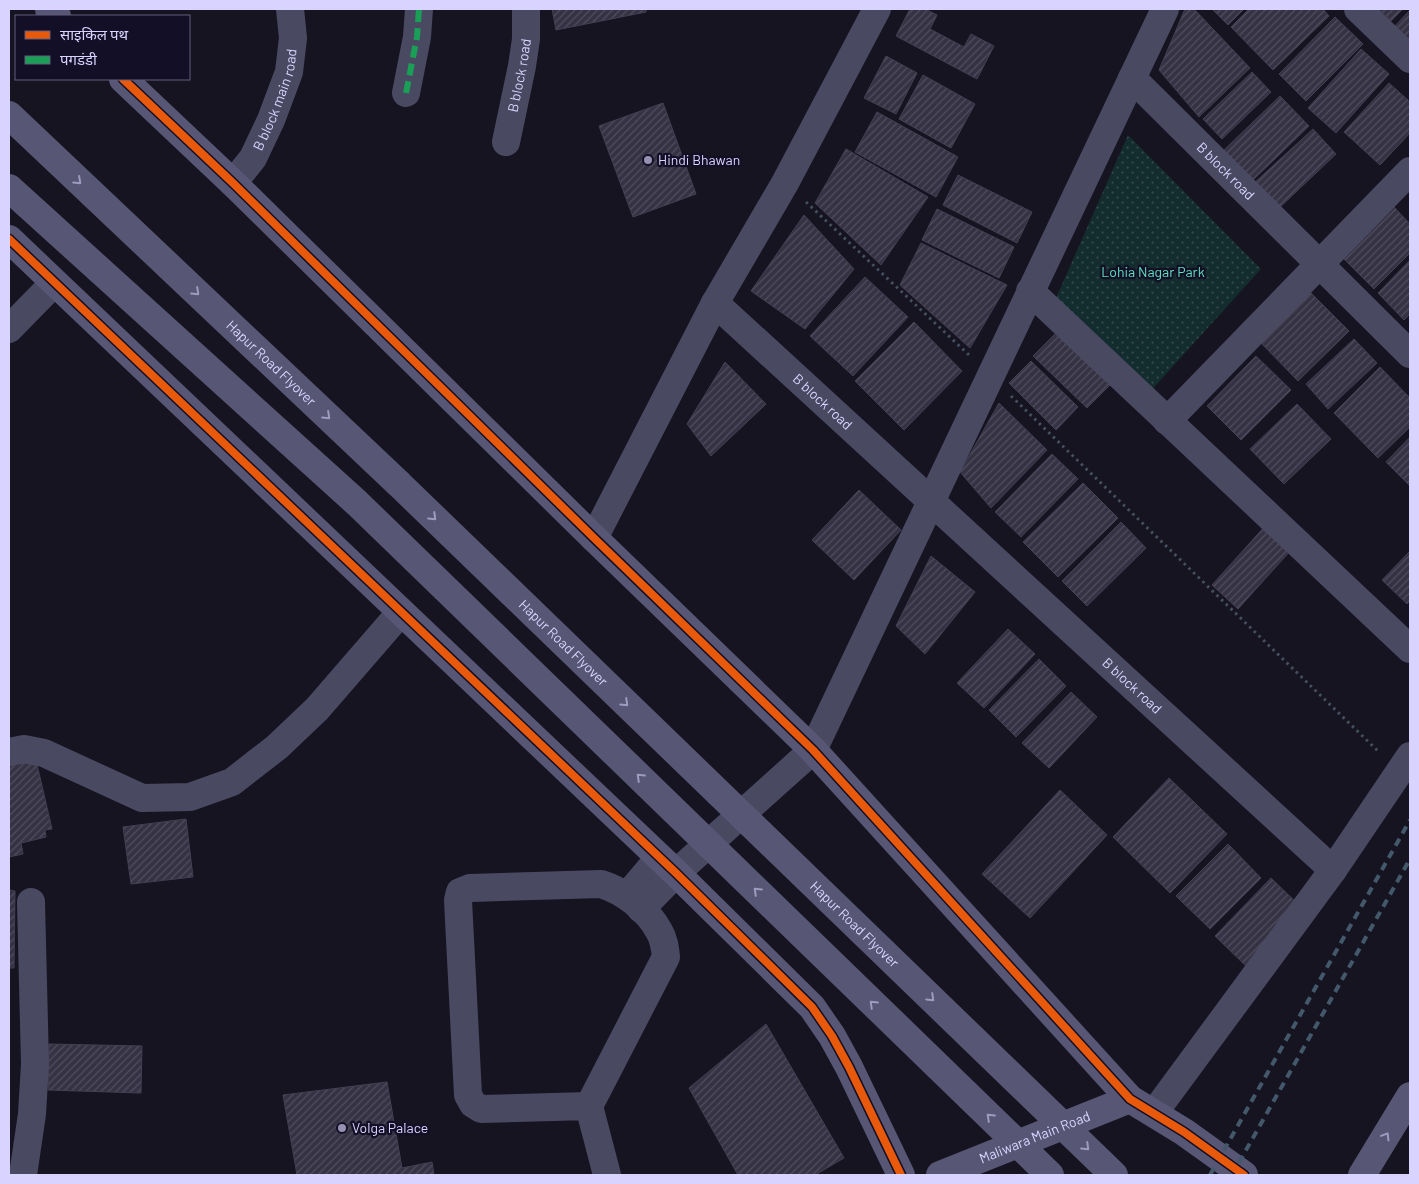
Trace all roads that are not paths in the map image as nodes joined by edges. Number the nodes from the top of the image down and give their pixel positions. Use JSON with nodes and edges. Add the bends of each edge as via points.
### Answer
{"nodes":[{"id":1,"x":290,"y":9,"type":"edge"},
{"id":2,"x":420,"y":9,"type":"edge"},
{"id":3,"x":526,"y":9,"type":"edge"},
{"id":4,"x":877,"y":9,"type":"edge"},
{"id":5,"x":1165,"y":9,"type":"edge"},
{"id":6,"x":1358,"y":9,"type":"edge"},
{"id":7,"x":1410,"y":59,"type":"edge"},
{"id":8,"x":1132,"y":78,"type":"junction"},
{"id":9,"x":124,"y":80,"type":"edge"},
{"id":10,"x":406,"y":93,"type":"dead end"},
{"id":11,"x":9,"y":115,"type":"edge"},
{"id":12,"x":506,"y":142,"type":"dead end"},
{"id":13,"x":1410,"y":171,"type":"edge"},
{"id":14,"x":233,"y":182,"type":"junction"},
{"id":15,"x":9,"y":188,"type":"edge"},
{"id":16,"x":9,"y":239,"type":"edge"},
{"id":17,"x":1320,"y":264,"type":"junction"},
{"id":18,"x":54,"y":283,"type":"junction"},
{"id":19,"x":1030,"y":291,"type":"junction"},
{"id":20,"x":715,"y":303,"type":"junction"},
{"id":21,"x":9,"y":330,"type":"edge"},
{"id":22,"x":1410,"y":354,"type":"edge"},
{"id":23,"x":1167,"y":421,"type":"junction"},
{"id":24,"x":930,"y":502,"type":"junction"},
{"id":25,"x":594,"y":538,"type":"junction"},
{"id":26,"x":401,"y":612,"type":"junction"},
{"id":27,"x":1410,"y":649,"type":"edge"},
{"id":28,"x":813,"y":750,"type":"junction"},
{"id":29,"x":9,"y":752,"type":"edge"},
{"id":30,"x":1405,"y":764,"type":"edge"},
{"id":31,"x":668,"y":866,"type":"junction"},
{"id":32,"x":1333,"y":870,"type":"junction"},
{"id":33,"x":31,"y":902,"type":"dead end"},
{"id":34,"x":634,"y":903,"type":"junction"},
{"id":35,"x":1410,"y":1096,"type":"edge"},
{"id":36,"x":1130,"y":1099,"type":"junction"},
{"id":37,"x":589,"y":1106,"type":"junction"},
{"id":38,"x":1154,"y":1113,"type":"junction"},
{"id":39,"x":23,"y":1175,"type":"edge"},
{"id":40,"x":607,"y":1175,"type":"edge"},
{"id":41,"x":901,"y":1175,"type":"edge"},
{"id":42,"x":940,"y":1175,"type":"edge"},
{"id":43,"x":1050,"y":1175,"type":"edge"},
{"id":44,"x":1114,"y":1175,"type":"edge"},
{"id":45,"x":1244,"y":1175,"type":"edge"},
{"id":46,"x":1362,"y":1175,"type":"edge"}],
"edges":[{"from":1,"to":14,"type":"street","name":"B block main road","via":[[293,38],[289,72],[253,158]]},
{"from":2,"to":10,"type":"street"},
{"from":3,"to":12,"type":"street","name":"B block road","via":[[522,66]]},
{"from":4,"to":20,"type":"street","via":[[786,183]]},
{"from":5,"to":8,"type":"street"},
{"from":6,"to":7,"type":"street"},
{"from":8,"to":17,"type":"street","name":"B block road"},
{"from":8,"to":19,"type":"street"},
{"from":9,"to":14,"type":"street"},
{"from":11,"to":44,"type":"street","name":"Hapur Road Flyover","one_way":true,"bridge":true,"via":[[405,490]]},
{"from":13,"to":17,"type":"street"},
{"from":14,"to":25,"type":"street"},
{"from":43,"to":15,"type":"street","one_way":true,"bridge":true,"via":[[357,503]]},
{"from":16,"to":18,"type":"street"},
{"from":17,"to":22,"type":"street","name":"B block road"},
{"from":17,"to":23,"type":"street"},
{"from":18,"to":21,"type":"street"},
{"from":18,"to":26,"type":"street"},
{"from":19,"to":23,"type":"street"},
{"from":19,"to":24,"type":"street"},
{"from":20,"to":24,"type":"street","name":"B block road"},
{"from":20,"to":25,"type":"street"},
{"from":23,"to":27,"type":"street"},
{"from":24,"to":28,"type":"street"},
{"from":24,"to":32,"type":"street","name":"B block road"},
{"from":25,"to":28,"type":"street"},
{"from":26,"to":29,"type":"street","via":[[317,709],[277,747],[232,782],[190,796],[142,798],[44,753],[24,749]]},
{"from":26,"to":31,"type":"street"},
{"from":28,"to":31,"type":"street"},
{"from":28,"to":36,"type":"street"},
{"from":30,"to":32,"type":"street"},
{"from":31,"to":34,"type":"street"},
{"from":31,"to":41,"type":"street","via":[[812,1007],[849,1067]]},
{"from":32,"to":38,"type":"street"},
{"from":33,"to":39,"type":"street","via":[[36,1064]]},
{"from":34,"to":37,"type":"street","via":[[659,930],[666,958]]},
{"from":34,"to":37,"type":"street","via":[[601,884],[470,888],[460,892],[458,900],[468,1096],[473,1104],[481,1109]]},
{"from":46,"to":35,"type":"street","one_way":true},
{"from":36,"to":38,"type":"street"},
{"from":36,"to":42,"type":"street","name":"Maliwara Main Road"},
{"from":37,"to":40,"type":"street"},
{"from":38,"to":45,"type":"street"}]}
